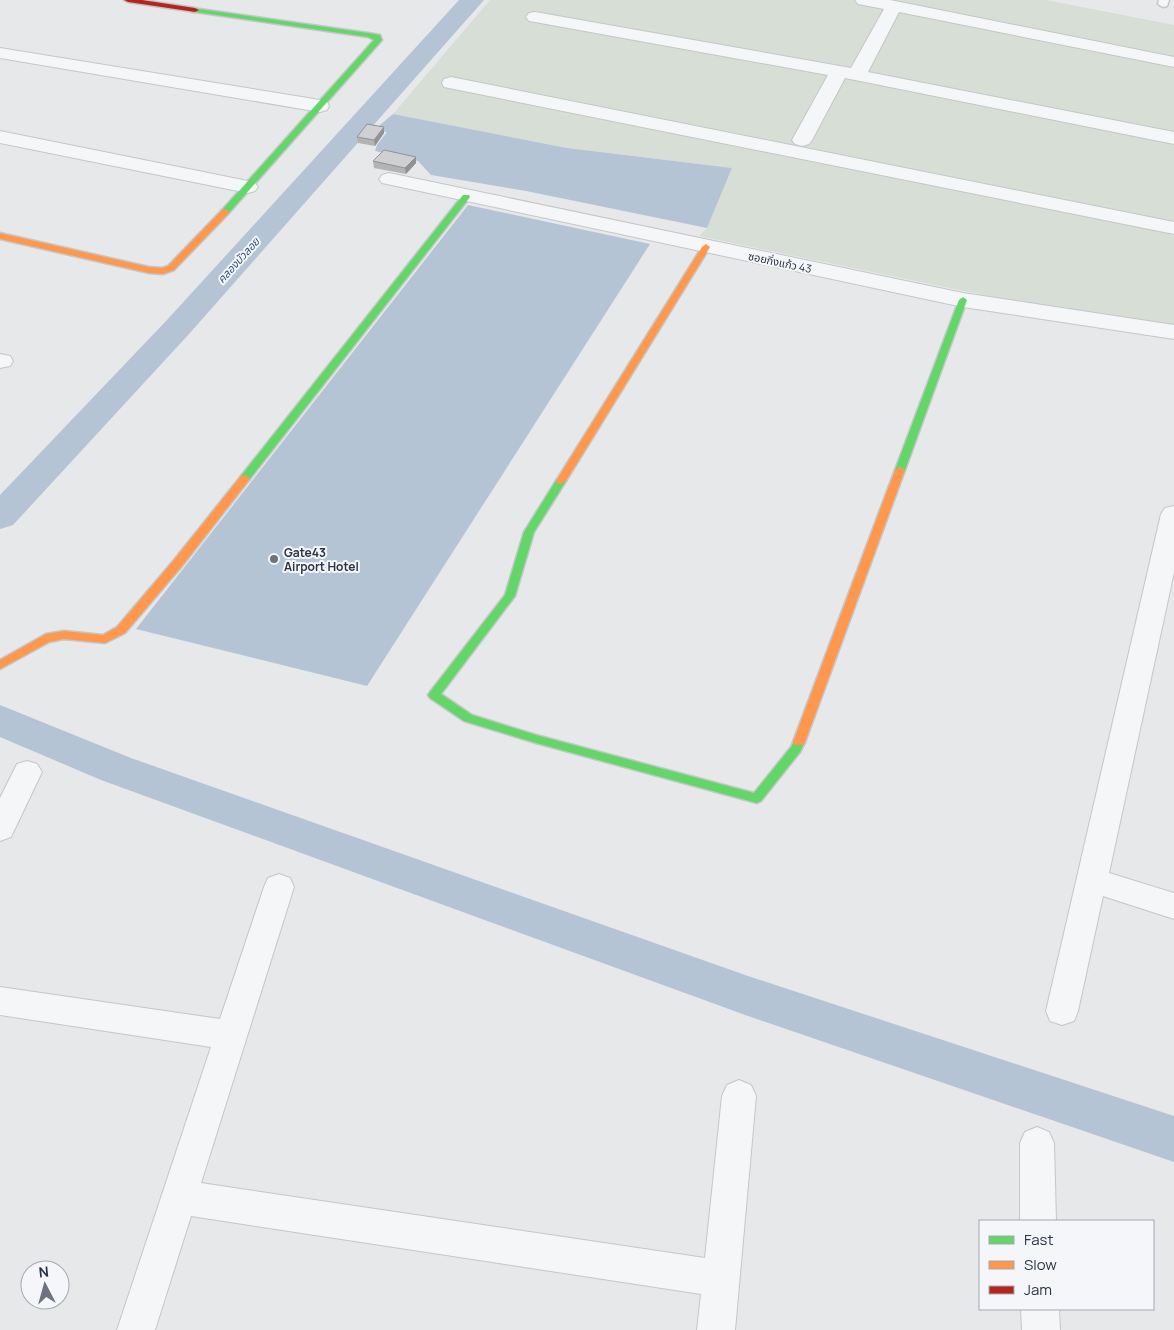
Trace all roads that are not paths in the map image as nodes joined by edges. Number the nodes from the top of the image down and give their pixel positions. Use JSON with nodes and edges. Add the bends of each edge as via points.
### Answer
{"nodes":[{"id":1,"x":128,"y":0,"type":"edge"},
{"id":2,"x":864,"y":0,"type":"edge"},
{"id":3,"x":894,"y":6,"type":"junction"},
{"id":4,"x":535,"y":17,"type":"dead end"},
{"id":5,"x":0,"y":53,"type":"edge"},
{"id":6,"x":1174,"y":62,"type":"edge"},
{"id":7,"x":848,"y":73,"type":"junction"},
{"id":8,"x":450,"y":83,"type":"dead end"},
{"id":9,"x":320,"y":106,"type":"junction"},
{"id":10,"x":0,"y":137,"type":"edge"},
{"id":11,"x":1174,"y":138,"type":"edge"},
{"id":12,"x":802,"y":140,"type":"dead end"},
{"id":13,"x":389,"y":179,"type":"dead end"},
{"id":14,"x":248,"y":187,"type":"junction"},
{"id":15,"x":466,"y":197,"type":"junction"},
{"id":16,"x":1174,"y":228,"type":"edge"},
{"id":17,"x":0,"y":236,"type":"edge"},
{"id":18,"x":706,"y":247,"type":"junction"},
{"id":19,"x":963,"y":300,"type":"junction"},
{"id":20,"x":1174,"y":332,"type":"edge"},
{"id":21,"x":1174,"y":514,"type":"edge"},
{"id":22,"x":0,"y":664,"type":"edge"},
{"id":23,"x":27,"y":772,"type":"dead end"},
{"id":24,"x":0,"y":828,"type":"edge"},
{"id":25,"x":1092,"y":880,"type":"junction"},
{"id":26,"x":278,"y":887,"type":"dead end"},
{"id":27,"x":1174,"y":906,"type":"edge"},
{"id":28,"x":0,"y":1001,"type":"edge"},
{"id":29,"x":1062,"y":1011,"type":"dead end"},
{"id":30,"x":231,"y":1035,"type":"junction"},
{"id":31,"x":739,"y":1096,"type":"dead end"},
{"id":32,"x":1037,"y":1143,"type":"dead end"},
{"id":33,"x":179,"y":1197,"type":"junction"},
{"id":34,"x":1038,"y":1220,"type":"edge"},
{"id":35,"x":721,"y":1279,"type":"junction"},
{"id":36,"x":1040,"y":1310,"type":"edge"},
{"id":37,"x":136,"y":1330,"type":"edge"},
{"id":38,"x":716,"y":1330,"type":"edge"},
{"id":39,"x":1041,"y":1330,"type":"edge"}],
"edges":[{"from":1,"to":9,"type":"street","via":[[377,37],[377,42]]},
{"from":2,"to":3,"type":"street"},
{"from":3,"to":6,"type":"street"},
{"from":3,"to":7,"type":"street"},
{"from":4,"to":7,"type":"street"},
{"from":5,"to":9,"type":"street"},
{"from":7,"to":11,"type":"street"},
{"from":7,"to":12,"type":"street"},
{"from":8,"to":16,"type":"street"},
{"from":9,"to":14,"type":"street"},
{"from":10,"to":14,"type":"street"},
{"from":13,"to":15,"type":"street","name":"ซอยกิ่งแก้ว 43"},
{"from":14,"to":17,"type":"street","via":[[171,268],[163,271]]},
{"from":15,"to":18,"type":"street","name":"ซอยกิ่งแก้ว 43"},
{"from":15,"to":22,"type":"street","via":[[178,564],[121,630],[105,639],[46,638]]},
{"from":18,"to":19,"type":"street","name":"ซอยกิ่งแก้ว 43"},
{"from":18,"to":19,"type":"street","via":[[529,532],[510,596],[434,695],[468,718],[757,798],[796,749]]},
{"from":19,"to":20,"type":"street","name":"ซอยกิ่งแก้ว 43"},
{"from":21,"to":25,"type":"street"},
{"from":23,"to":24,"type":"street"},
{"from":25,"to":27,"type":"street"},
{"from":25,"to":29,"type":"street"},
{"from":26,"to":30,"type":"street"},
{"from":28,"to":30,"type":"street"},
{"from":30,"to":33,"type":"street"},
{"from":31,"to":35,"type":"street"},
{"from":32,"to":34,"type":"street"},
{"from":33,"to":35,"type":"street"},
{"from":33,"to":37,"type":"street"},
{"from":35,"to":38,"type":"street"},
{"from":36,"to":39,"type":"street"}]}
